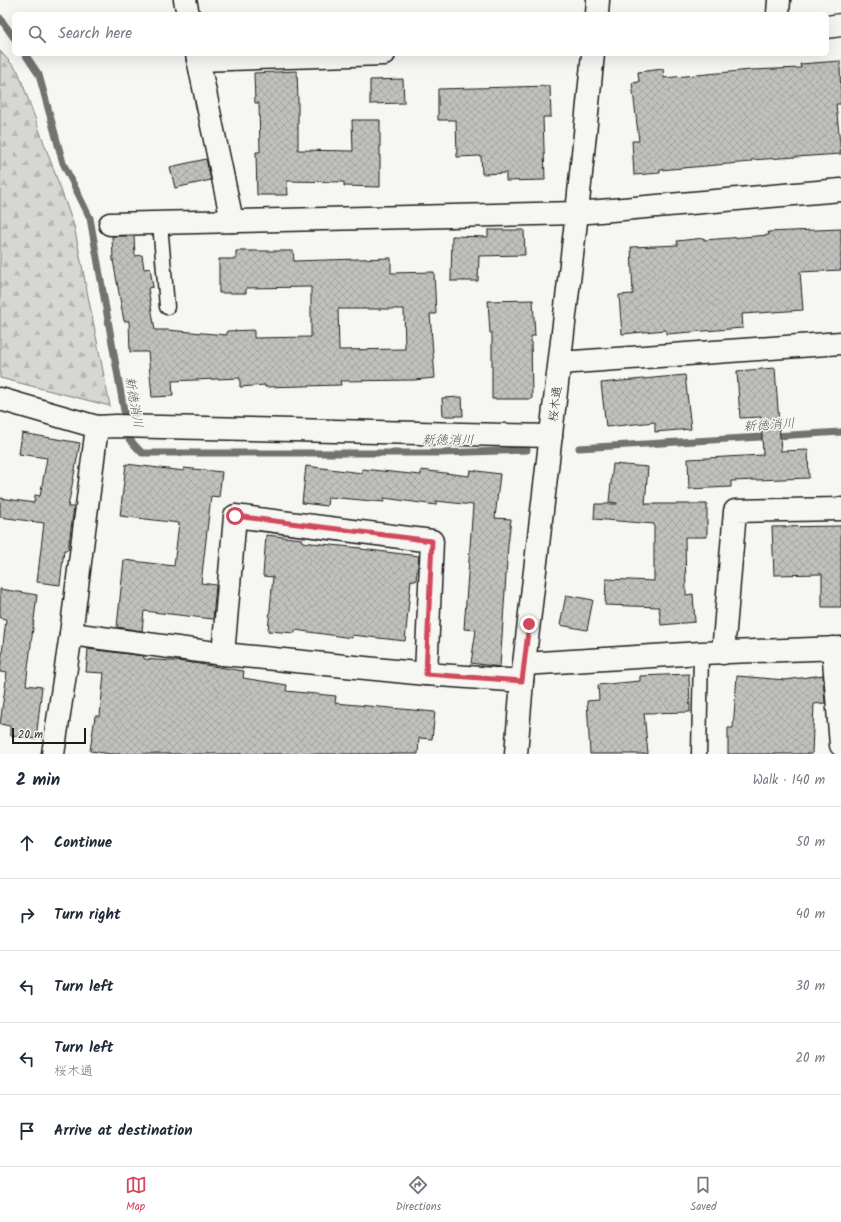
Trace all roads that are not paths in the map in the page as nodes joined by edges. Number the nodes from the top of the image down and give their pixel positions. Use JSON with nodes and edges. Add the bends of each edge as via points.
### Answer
{"nodes":[{"id":1,"x":185,"y":0,"type":"edge"},
{"id":2,"x":598,"y":0,"type":"edge"},
{"id":3,"x":779,"y":0,"type":"edge"},
{"id":4,"x":188,"y":12,"type":"edge"},
{"id":5,"x":597,"y":12,"type":"edge"},
{"id":6,"x":778,"y":12,"type":"edge"},
{"id":7,"x":841,"y":25,"type":"edge"},
{"id":8,"x":829,"y":27,"type":"edge"},
{"id":9,"x":259,"y":56,"type":"edge"},
{"id":10,"x":593,"y":56,"type":"edge"},
{"id":11,"x":197,"y":57,"type":"edge"},
{"id":12,"x":841,"y":190,"type":"edge"},
{"id":13,"x":577,"y":213,"type":"junction"},
{"id":14,"x":232,"y":221,"type":"junction"},
{"id":15,"x":160,"y":223,"type":"junction"},
{"id":16,"x":110,"y":224,"type":"dead end"},
{"id":17,"x":167,"y":307,"type":"dead end"},
{"id":18,"x":841,"y":343,"type":"edge"},
{"id":19,"x":560,"y":363,"type":"junction"},
{"id":20,"x":0,"y":399,"type":"edge"},
{"id":21,"x":106,"y":427,"type":"junction"},
{"id":22,"x":551,"y":436,"type":"junction"},
{"id":23,"x":841,"y":508,"type":"edge"},
{"id":24,"x":71,"y":634,"type":"junction"},
{"id":25,"x":837,"y":648,"type":"edge"},
{"id":26,"x":701,"y":653,"type":"junction"},
{"id":27,"x":723,"y":653,"type":"junction"},
{"id":28,"x":223,"y":654,"type":"junction"},
{"id":29,"x":523,"y":672,"type":"junction"},
{"id":30,"x":426,"y":674,"type":"junction"},
{"id":31,"x":841,"y":745,"type":"edge"},
{"id":32,"x":53,"y":754,"type":"edge"},
{"id":33,"x":516,"y":754,"type":"edge"},
{"id":34,"x":699,"y":754,"type":"edge"}],
"edges":[{"from":1,"to":4,"type":"street"},
{"from":2,"to":5,"type":"street"},
{"from":3,"to":6,"type":"street"},
{"from":7,"to":8,"type":"street"},
{"from":9,"to":11,"type":"street"},
{"from":10,"to":13,"type":"street","name":"桜木通"},
{"from":11,"to":14,"type":"street"},
{"from":12,"to":13,"type":"street"},
{"from":13,"to":14,"type":"street"},
{"from":13,"to":19,"type":"street","name":"桜木通"},
{"from":14,"to":15,"type":"street"},
{"from":15,"to":16,"type":"street"},
{"from":15,"to":17,"type":"lane"},
{"from":18,"to":19,"type":"street"},
{"from":19,"to":22,"type":"street","name":"桜木通"},
{"from":20,"to":21,"type":"street"},
{"from":21,"to":22,"type":"street"},
{"from":21,"to":24,"type":"street"},
{"from":22,"to":29,"type":"street","name":"桜木通"},
{"from":23,"to":27,"type":"street","via":[[735,511]]},
{"from":24,"to":28,"type":"street"},
{"from":24,"to":32,"type":"street"},
{"from":25,"to":27,"type":"street"},
{"from":25,"to":31,"type":"street"},
{"from":26,"to":27,"type":"street"},
{"from":26,"to":29,"type":"street"},
{"from":26,"to":34,"type":"lane"},
{"from":28,"to":30,"type":"street"},
{"from":28,"to":30,"type":"street","via":[[235,516],[432,541]]},
{"from":29,"to":30,"type":"street"},
{"from":29,"to":33,"type":"street","name":"桜木通"}]}
